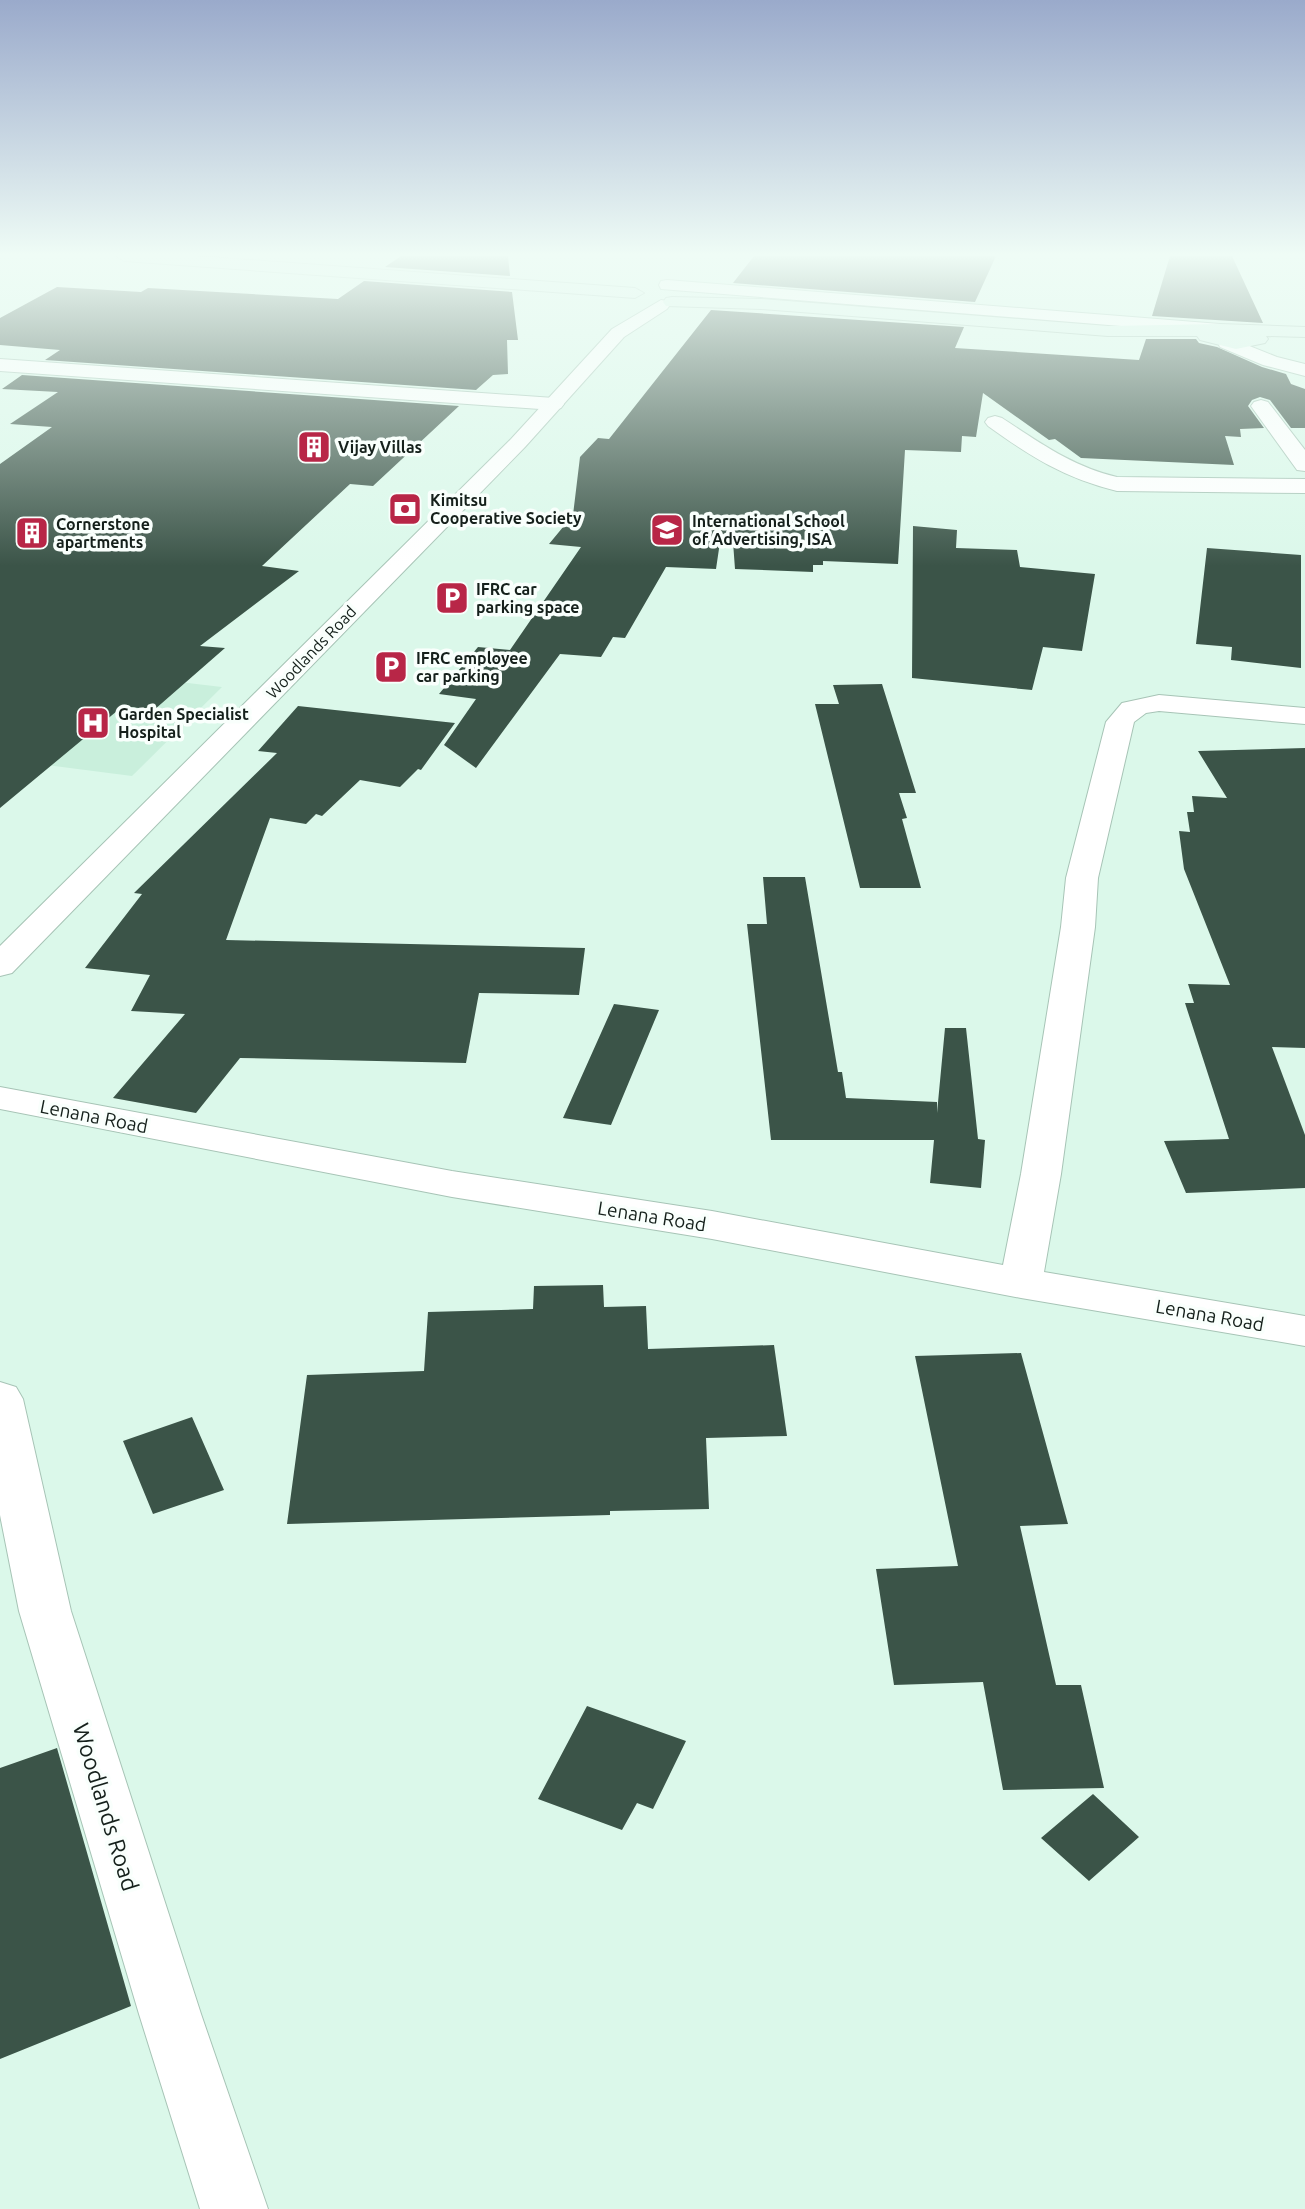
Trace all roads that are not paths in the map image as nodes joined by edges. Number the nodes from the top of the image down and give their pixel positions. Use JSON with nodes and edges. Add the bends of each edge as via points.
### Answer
{"nodes":[{"id":1,"x":594,"y":359,"type":"edge"},
{"id":2,"x":1266,"y":359,"type":"edge"},
{"id":3,"x":0,"y":365,"type":"edge"},
{"id":4,"x":1301,"y":368,"type":"edge"},
{"id":5,"x":554,"y":404,"type":"junction"},
{"id":6,"x":1261,"y":406,"type":"dead end"},
{"id":7,"x":995,"y":422,"type":"dead end"},
{"id":8,"x":1305,"y":465,"type":"edge"},
{"id":9,"x":1305,"y":486,"type":"edge"},
{"id":10,"x":1305,"y":716,"type":"edge"},
{"id":11,"x":0,"y":966,"type":"edge"},
{"id":12,"x":0,"y":1098,"type":"edge"},
{"id":13,"x":1021,"y":1283,"type":"junction"},
{"id":14,"x":1305,"y":1331,"type":"edge"},
{"id":15,"x":0,"y":1399,"type":"edge"},
{"id":16,"x":234,"y":2209,"type":"edge"}],
"edges":[{"from":1,"to":5,"type":"street","name":"Woodlands Road"},
{"from":2,"to":4,"type":"street"},
{"from":3,"to":5,"type":"street"},
{"from":5,"to":11,"type":"street","name":"Woodlands Road"},
{"from":6,"to":8,"type":"street"},
{"from":7,"to":9,"type":"street","via":[[1061,467],[1117,484]]},
{"from":10,"to":13,"type":"street","via":[[1159,703],[1138,705],[1126,711],[1119,722],[1082,878],[1079,928]]},
{"from":12,"to":13,"type":"street","name":"Lenana Road","via":[[452,1184],[712,1225]]},
{"from":13,"to":14,"type":"street","name":"Lenana Road"},
{"from":15,"to":16,"type":"street","name":"Woodlands Road","via":[[45,1611]]}]}
